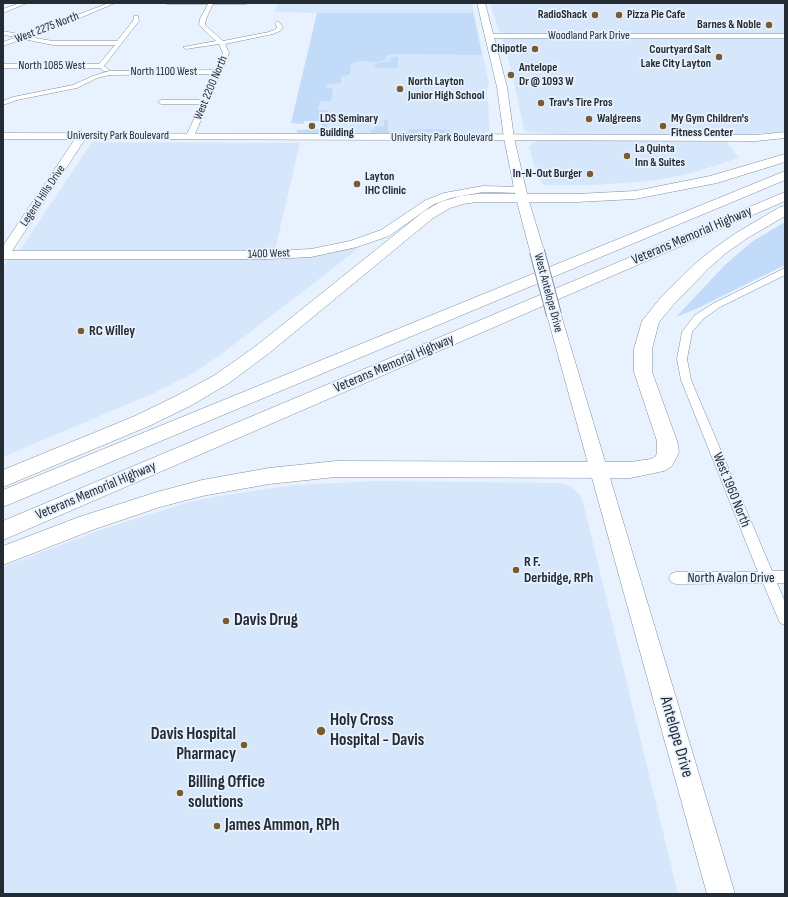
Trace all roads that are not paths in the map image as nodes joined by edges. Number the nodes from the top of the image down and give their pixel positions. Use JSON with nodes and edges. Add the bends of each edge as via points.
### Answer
{"nodes":[{"id":1,"x":25,"y":3,"type":"edge"},
{"id":2,"x":113,"y":3,"type":"edge"},
{"id":3,"x":167,"y":3,"type":"edge"},
{"id":4,"x":246,"y":3,"type":"edge"},
{"id":5,"x":481,"y":3,"type":"edge"},
{"id":6,"x":3,"y":4,"type":"edge"},
{"id":7,"x":211,"y":4,"type":"edge"},
{"id":8,"x":17,"y":6,"type":"junction"},
{"id":9,"x":4,"y":10,"type":"edge"},
{"id":10,"x":136,"y":17,"type":"dead end"},
{"id":11,"x":278,"y":23,"type":"dead end"},
{"id":12,"x":3,"y":33,"type":"edge"},
{"id":13,"x":490,"y":36,"type":"junction"},
{"id":14,"x":785,"y":36,"type":"edge"},
{"id":15,"x":23,"y":37,"type":"junction"},
{"id":16,"x":221,"y":42,"type":"junction"},
{"id":17,"x":119,"y":43,"type":"junction"},
{"id":18,"x":3,"y":44,"type":"edge"},
{"id":19,"x":186,"y":47,"type":"dead end"},
{"id":20,"x":3,"y":66,"type":"edge"},
{"id":21,"x":101,"y":66,"type":"junction"},
{"id":22,"x":109,"y":72,"type":"junction"},
{"id":23,"x":219,"y":72,"type":"junction"},
{"id":24,"x":161,"y":102,"type":"dead end"},
{"id":25,"x":206,"y":102,"type":"junction"},
{"id":26,"x":3,"y":103,"type":"edge"},
{"id":27,"x":3,"y":136,"type":"edge"},
{"id":28,"x":82,"y":136,"type":"junction"},
{"id":29,"x":190,"y":136,"type":"junction"},
{"id":30,"x":785,"y":136,"type":"edge"},
{"id":31,"x":509,"y":138,"type":"junction"},
{"id":32,"x":785,"y":158,"type":"edge"},
{"id":33,"x":785,"y":175,"type":"edge"},
{"id":34,"x":522,"y":194,"type":"junction"},
{"id":35,"x":785,"y":196,"type":"edge"},
{"id":36,"x":785,"y":210,"type":"edge"},
{"id":37,"x":3,"y":255,"type":"edge"},
{"id":38,"x":785,"y":271,"type":"edge"},
{"id":39,"x":598,"y":469,"type":"junction"},
{"id":40,"x":3,"y":479,"type":"edge"},
{"id":41,"x":3,"y":499,"type":"edge"},
{"id":42,"x":3,"y":531,"type":"edge"},
{"id":43,"x":3,"y":556,"type":"edge"},
{"id":44,"x":767,"y":577,"type":"junction"},
{"id":45,"x":785,"y":577,"type":"edge"},
{"id":46,"x":676,"y":578,"type":"dead end"},
{"id":47,"x":630,"y":580,"type":"joint"},
{"id":48,"x":785,"y":619,"type":"edge"},
{"id":49,"x":721,"y":894,"type":"edge"}],
"edges":[{"from":1,"to":8,"type":"street"},
{"from":2,"to":15,"type":"street","name":"West 2275 North"},
{"from":3,"to":7,"type":"street"},
{"from":4,"to":7,"type":"street"},
{"from":5,"to":13,"type":"main road","name":"West Antelope Drive"},
{"from":6,"to":8,"type":"street"},
{"from":7,"to":16,"type":"street","name":"West 2200 North","via":[[202,25]]},
{"from":8,"to":9,"type":"street"},
{"from":10,"to":17,"type":"street","via":[[136,21]]},
{"from":11,"to":16,"type":"street","via":[[278,30],[271,33]]},
{"from":12,"to":15,"type":"street"},
{"from":13,"to":14,"type":"street","name":"Woodland Park Drive"},
{"from":13,"to":31,"type":"main road","name":"West Antelope Drive","via":[[502,87]]},
{"from":15,"to":17,"type":"street","via":[[54,43]]},
{"from":15,"to":18,"type":"street","name":"West 2275 North"},
{"from":16,"to":19,"type":"street"},
{"from":16,"to":23,"type":"street","name":"West 2200 North","via":[[226,53]]},
{"from":17,"to":21,"type":"street"},
{"from":20,"to":21,"type":"street","name":"North 1085 West"},
{"from":21,"to":22,"type":"street"},
{"from":22,"to":23,"type":"street","name":"North 1100 West"},
{"from":22,"to":26,"type":"street","via":[[75,87],[16,98]]},
{"from":23,"to":25,"type":"street","name":"West 2200 North"},
{"from":24,"to":25,"type":"street"},
{"from":25,"to":29,"type":"street","name":"West 2200 North"},
{"from":27,"to":28,"type":"street","name":"University Park Boulevard"},
{"from":28,"to":29,"type":"street","name":"University Park Boulevard"},
{"from":28,"to":37,"type":"street","name":"Legend Hills Drive"},
{"from":29,"to":31,"type":"street","name":"University Park Boulevard"},
{"from":30,"to":31,"type":"street","name":"University Park Boulevard"},
{"from":31,"to":34,"type":"main road","name":"West Antelope Drive"},
{"from":32,"to":34,"type":"highway","via":[[712,180],[635,195],[600,197]]},
{"from":33,"to":41,"type":"highway","name":"Veterans Memorial Highway"},
{"from":34,"to":37,"type":"street","name":"1400 West","via":[[484,189],[448,195],[430,202],[385,233],[353,244],[311,253]]},
{"from":34,"to":39,"type":"main road","name":"West Antelope Drive","bridge":true},
{"from":34,"to":40,"type":"highway","via":[[467,199],[439,208],[256,355],[215,384],[142,421]]},
{"from":35,"to":42,"type":"highway","name":"Veterans Memorial Highway"},
{"from":36,"to":39,"type":"highway","via":[[746,233],[703,265],[668,300],[651,322],[642,349],[643,372],[667,441],[666,458],[660,464],[648,468]]},
{"from":38,"to":44,"type":"street","name":"West 1960 North","via":[[717,305],[699,317],[687,332],[682,359],[686,380]]},
{"from":39,"to":43,"type":"highway","via":[[336,469],[270,476],[202,488],[157,500],[87,523]]},
{"from":39,"to":47,"type":"main road","name":"West Antelope Drive"},
{"from":44,"to":45,"type":"street","name":"North Avalon Drive"},
{"from":44,"to":46,"type":"street","name":"North Avalon Drive"},
{"from":44,"to":48,"type":"street","name":"West 1960 North"},
{"from":47,"to":49,"type":"main road","name":"Antelope Drive"}]}
